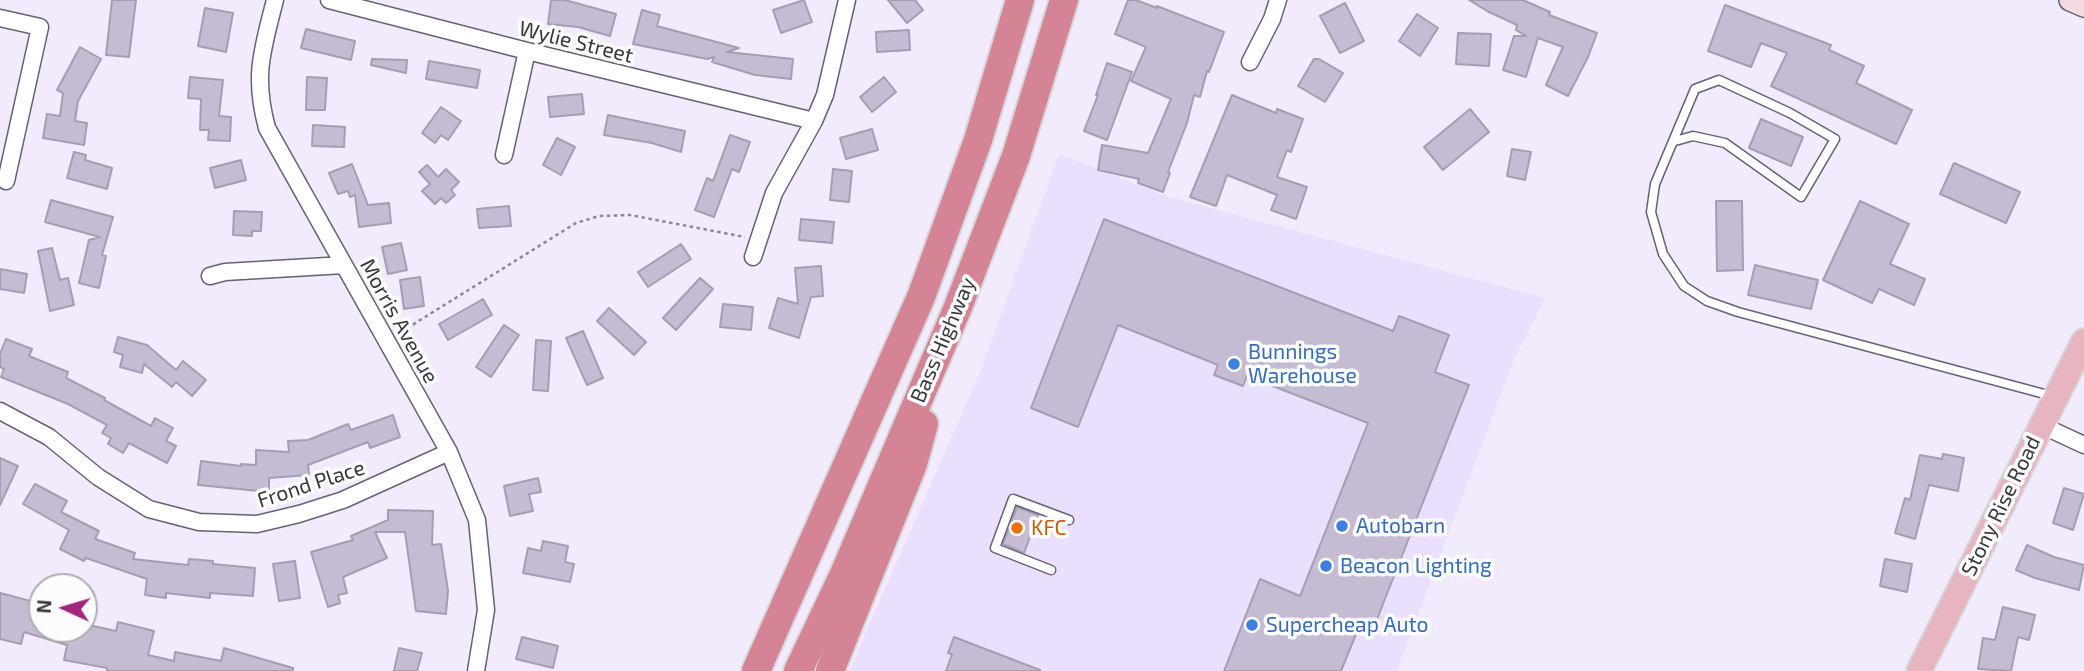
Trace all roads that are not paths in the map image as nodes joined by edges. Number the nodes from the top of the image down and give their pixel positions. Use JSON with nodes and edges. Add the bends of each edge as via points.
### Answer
{"nodes":[{"id":1,"x":275,"y":0,"type":"edge"},
{"id":2,"x":330,"y":0,"type":"edge"},
{"id":3,"x":847,"y":0,"type":"edge"},
{"id":4,"x":1020,"y":0,"type":"edge"},
{"id":5,"x":1064,"y":0,"type":"edge"},
{"id":6,"x":1278,"y":0,"type":"edge"},
{"id":7,"x":2070,"y":0,"type":"edge"},
{"id":8,"x":2084,"y":6,"type":"edge"},
{"id":9,"x":0,"y":18,"type":"edge"},
{"id":10,"x":527,"y":51,"type":"junction"},
{"id":11,"x":1250,"y":62,"type":"dead end"},
{"id":12,"x":814,"y":121,"type":"junction"},
{"id":13,"x":1675,"y":141,"type":"junction"},
{"id":14,"x":503,"y":155,"type":"dead end"},
{"id":15,"x":6,"y":181,"type":"dead end"},
{"id":16,"x":753,"y":257,"type":"dead end"},
{"id":17,"x":344,"y":265,"type":"junction"},
{"id":18,"x":210,"y":276,"type":"dead end"},
{"id":19,"x":958,"y":307,"type":"junction"},
{"id":20,"x":2084,"y":341,"type":"edge"},
{"id":21,"x":2055,"y":397,"type":"junction"},
{"id":22,"x":0,"y":411,"type":"edge"},
{"id":23,"x":2041,"y":425,"type":"junction"},
{"id":24,"x":2084,"y":445,"type":"edge"},
{"id":25,"x":449,"y":453,"type":"junction"},
{"id":26,"x":1069,"y":520,"type":"dead end"},
{"id":27,"x":1051,"y":570,"type":"dead end"},
{"id":28,"x":476,"y":671,"type":"edge"},
{"id":29,"x":757,"y":671,"type":"edge"},
{"id":30,"x":798,"y":671,"type":"edge"},
{"id":31,"x":830,"y":671,"type":"edge"},
{"id":32,"x":1919,"y":671,"type":"edge"}],
"edges":[{"from":1,"to":17,"type":"street","name":"Morris Avenue","via":[[260,60],[260,100],[267,128]]},
{"from":2,"to":10,"type":"street","name":"Wylie Street"},
{"from":3,"to":12,"type":"street","via":[[825,95]]},
{"from":4,"to":29,"type":"highway","name":"Bass Highway","via":[[978,140],[921,297]]},
{"from":5,"to":19,"type":"highway","name":"Bass Highway","via":[[1016,156]]},
{"from":6,"to":11,"type":"street"},
{"from":7,"to":8,"type":"main road"},
{"from":9,"to":15,"type":"street","via":[[40,27]]},
{"from":10,"to":12,"type":"street","name":"Wylie Street"},
{"from":10,"to":14,"type":"street"},
{"from":12,"to":16,"type":"street","via":[[774,193]]},
{"from":13,"to":13,"type":"lane","via":[[1695,89],[1719,80],[1835,139],[1801,197],[1725,143],[1693,136]]},
{"from":13,"to":21,"type":"lane","via":[[1655,184],[1651,212],[1663,254],[1684,286],[1707,301],[1738,312]]},
{"from":17,"to":18,"type":"street"},
{"from":17,"to":25,"type":"street","name":"Morris Avenue"},
{"from":19,"to":30,"type":"highway","name":"Bass Highway"},
{"from":19,"to":31,"type":"highway","via":[[913,464]]},
{"from":20,"to":21,"type":"main road","name":"Stony Rise Road"},
{"from":21,"to":23,"type":"main road","name":"Stony Rise Road"},
{"from":22,"to":25,"type":"street","name":"Frond Place","via":[[49,437],[98,477],[149,509],[199,522],[257,524],[299,514],[343,500]]},
{"from":23,"to":24,"type":"street"},
{"from":23,"to":32,"type":"main road","name":"Stony Rise Road"},
{"from":25,"to":28,"type":"street","name":"Morris Avenue","via":[[477,520],[486,610]]},
{"from":26,"to":27,"type":"lane","via":[[1013,499],[995,548]]}]}
